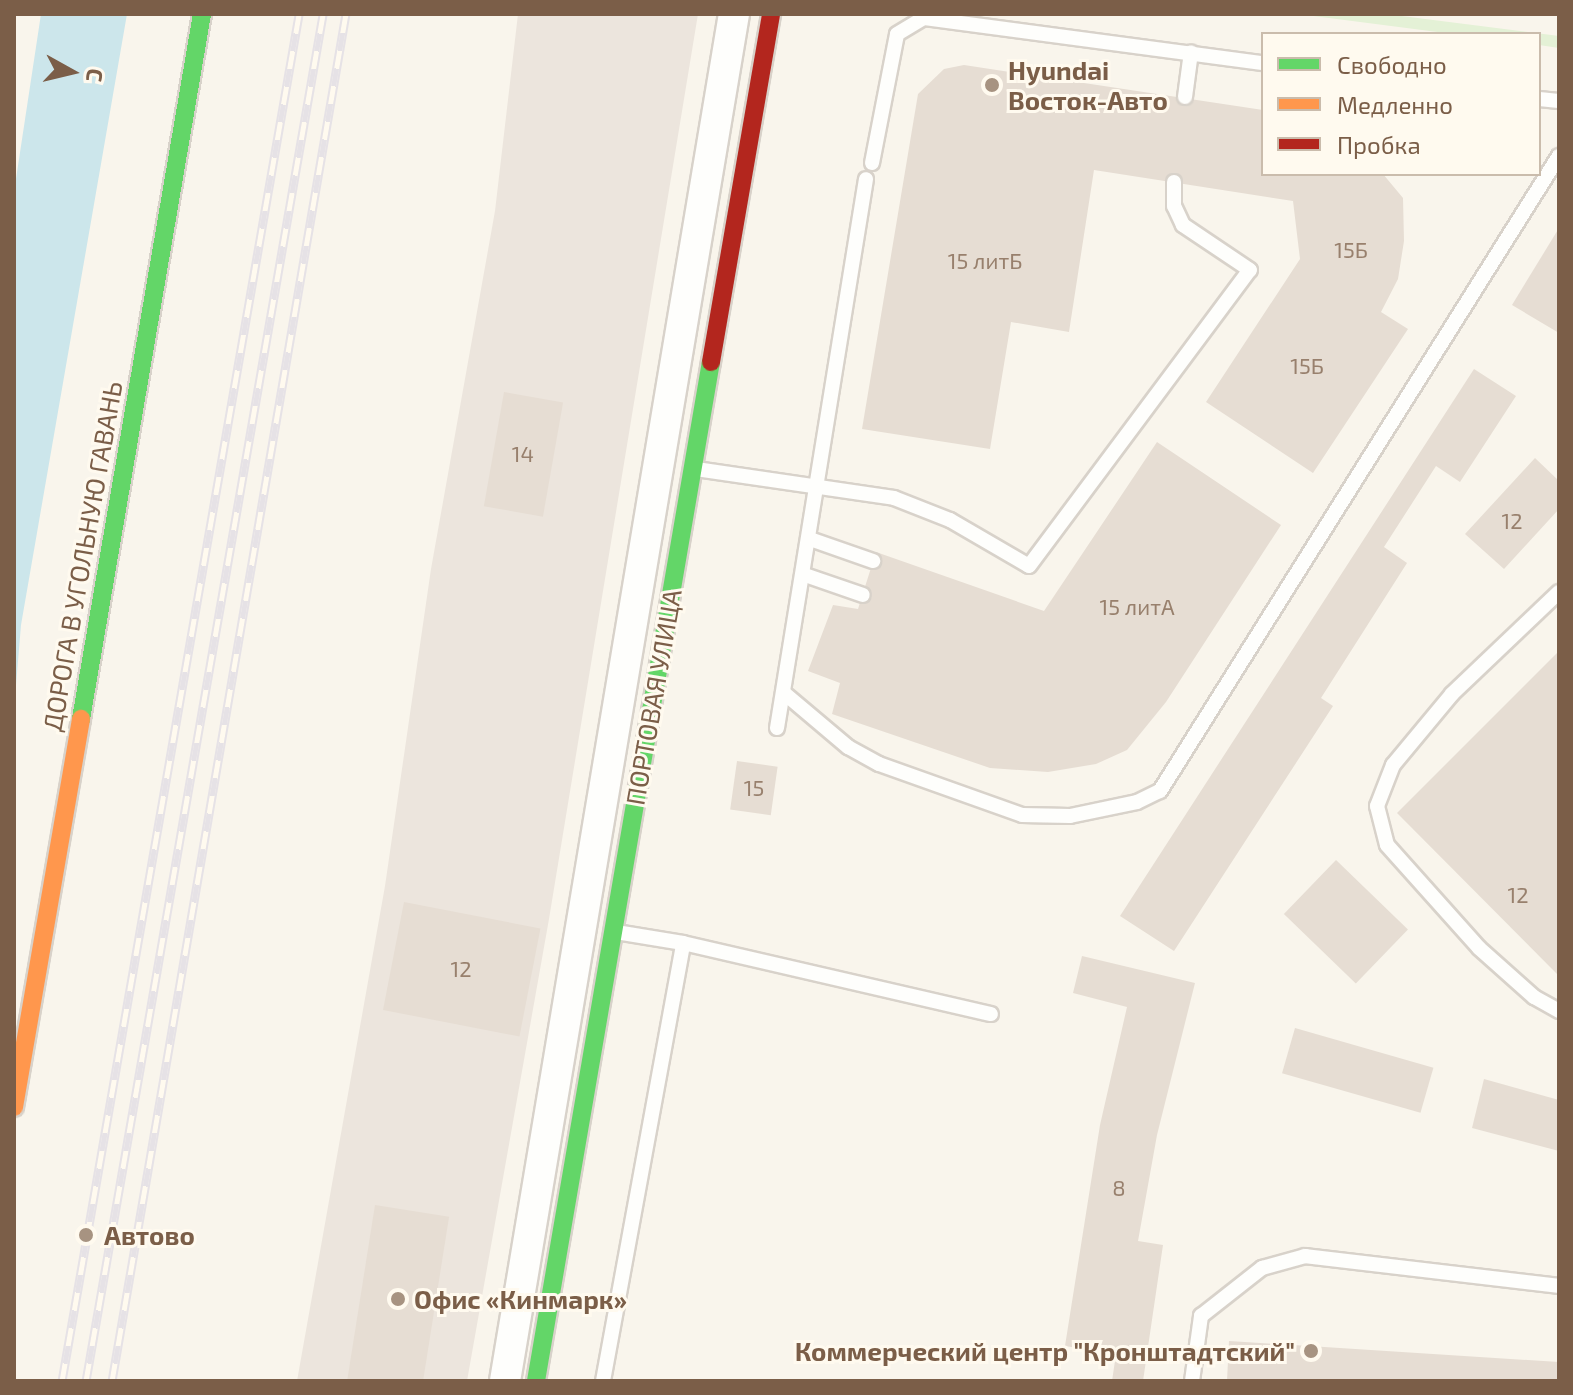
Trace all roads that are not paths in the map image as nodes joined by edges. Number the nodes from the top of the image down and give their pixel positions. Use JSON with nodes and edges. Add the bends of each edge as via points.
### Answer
{"nodes":[{"id":1,"x":202,"y":14,"type":"edge"},
{"id":2,"x":734,"y":14,"type":"edge"},
{"id":3,"x":771,"y":14,"type":"edge"},
{"id":4,"x":1191,"y":52,"type":"junction"},
{"id":5,"x":1261,"y":63,"type":"edge"},
{"id":6,"x":1185,"y":97,"type":"dead end"},
{"id":7,"x":1559,"y":156,"type":"edge"},
{"id":8,"x":872,"y":163,"type":"dead end"},
{"id":9,"x":866,"y":179,"type":"dead end"},
{"id":10,"x":1174,"y":182,"type":"dead end"},
{"id":11,"x":657,"y":463,"type":"junction"},
{"id":12,"x":693,"y":468,"type":"junction"},
{"id":13,"x":813,"y":485,"type":"junction"},
{"id":14,"x":810,"y":539,"type":"junction"},
{"id":15,"x":873,"y":561,"type":"dead end"},
{"id":16,"x":805,"y":575,"type":"junction"},
{"id":17,"x":1559,"y":592,"type":"edge"},
{"id":18,"x":863,"y":595,"type":"dead end"},
{"id":19,"x":784,"y":693,"type":"junction"},
{"id":20,"x":777,"y":728,"type":"dead end"},
{"id":21,"x":580,"y":927,"type":"junction"},
{"id":22,"x":613,"y":932,"type":"junction"},
{"id":23,"x":683,"y":943,"type":"junction"},
{"id":24,"x":1559,"y":1011,"type":"edge"},
{"id":25,"x":991,"y":1014,"type":"dead end"},
{"id":26,"x":14,"y":1107,"type":"edge"},
{"id":27,"x":1559,"y":1286,"type":"edge"},
{"id":28,"x":505,"y":1381,"type":"edge"},
{"id":29,"x":536,"y":1381,"type":"edge"},
{"id":30,"x":603,"y":1381,"type":"edge"},
{"id":31,"x":1192,"y":1381,"type":"edge"}],
"edges":[{"from":1,"to":26,"type":"street","name":"ДОРОГА В УГОЛЬНУЮ ГАВАНЬ"},
{"from":2,"to":11,"type":"street","name":"ПОРТОВАЯ УЛИЦА"},
{"from":3,"to":12,"type":"street","name":"ПОРТОВАЯ УЛИЦА"},
{"from":4,"to":5,"type":"lane"},
{"from":4,"to":6,"type":"lane"},
{"from":4,"to":8,"type":"lane","via":[[924,18],[897,34]]},
{"from":7,"to":19,"type":"lane","via":[[1160,791],[1137,802],[1070,816],[1022,815],[879,764],[848,747]]},
{"from":9,"to":13,"type":"lane"},
{"from":10,"to":13,"type":"lane","via":[[1174,206],[1183,225],[1250,270],[1029,566],[950,520],[894,498]]},
{"from":11,"to":12,"type":"lane"},
{"from":11,"to":21,"type":"street","name":"ПОРТОВАЯ УЛИЦА"},
{"from":12,"to":13,"type":"lane"},
{"from":12,"to":22,"type":"street","name":"ПОРТОВАЯ УЛИЦА"},
{"from":13,"to":14,"type":"lane"},
{"from":14,"to":15,"type":"lane"},
{"from":14,"to":16,"type":"lane"},
{"from":16,"to":18,"type":"lane"},
{"from":16,"to":19,"type":"lane"},
{"from":17,"to":24,"type":"lane","via":[[1452,694],[1393,765],[1377,806],[1387,845],[1479,948],[1534,997]]},
{"from":19,"to":20,"type":"lane"},
{"from":21,"to":22,"type":"lane"},
{"from":21,"to":28,"type":"street","name":"ПОРТОВАЯ УЛИЦА"},
{"from":22,"to":23,"type":"lane"},
{"from":22,"to":29,"type":"street","name":"ПОРТОВАЯ УЛИЦА"},
{"from":23,"to":25,"type":"lane"},
{"from":23,"to":30,"type":"lane"},
{"from":27,"to":31,"type":"lane","via":[[1305,1256],[1262,1268],[1201,1316]]}]}
